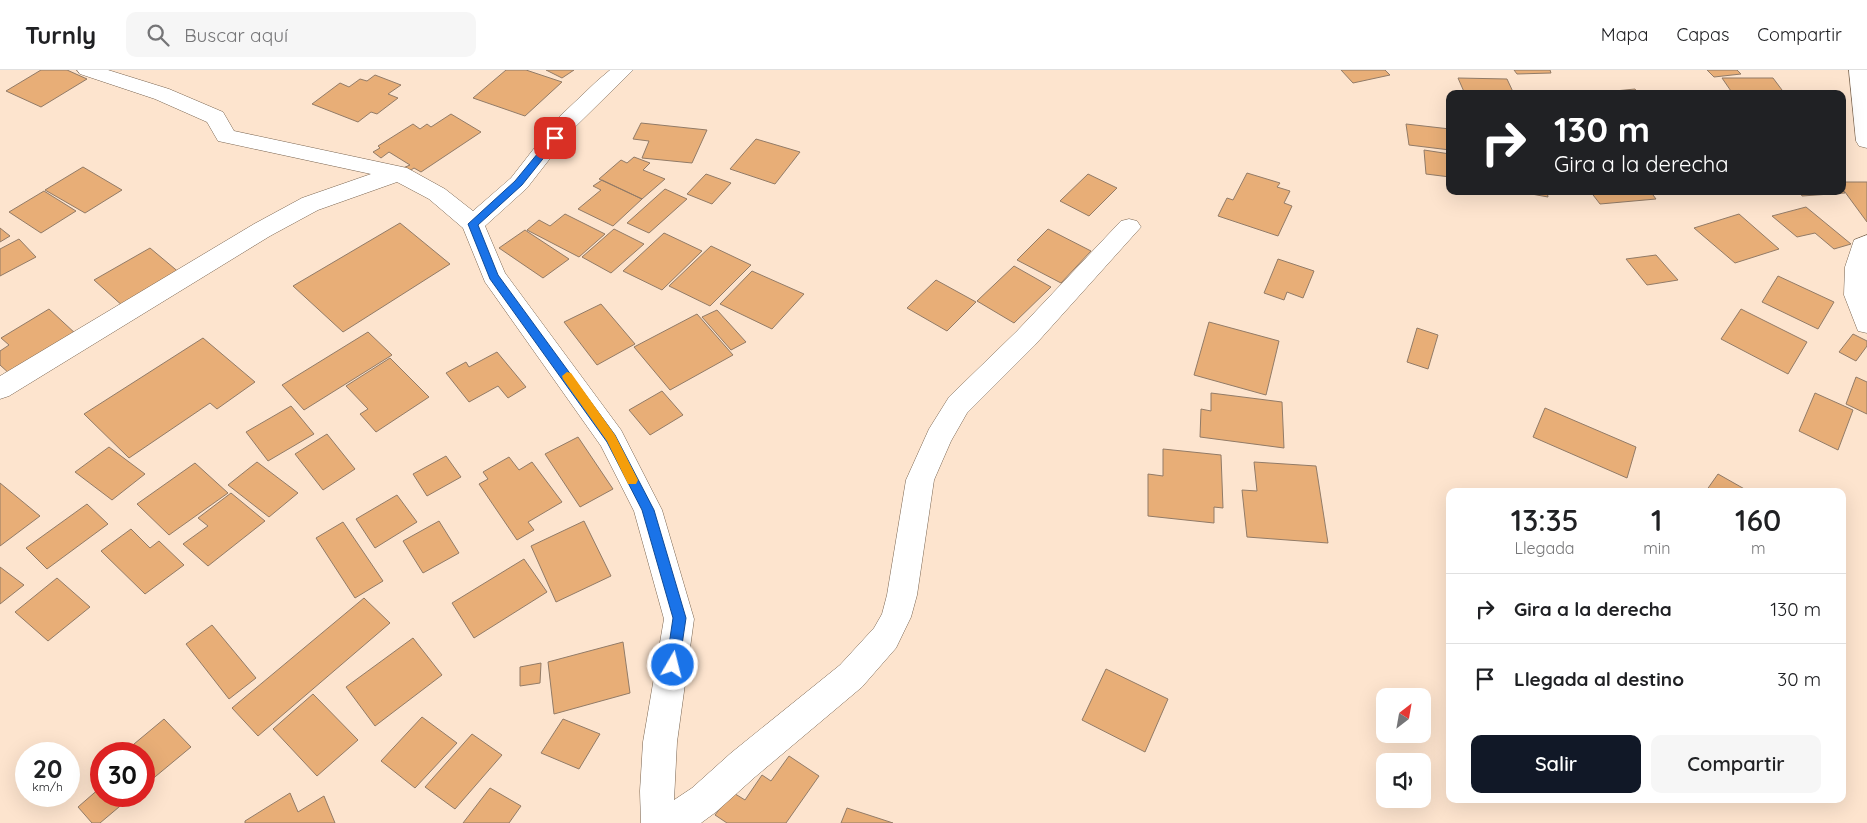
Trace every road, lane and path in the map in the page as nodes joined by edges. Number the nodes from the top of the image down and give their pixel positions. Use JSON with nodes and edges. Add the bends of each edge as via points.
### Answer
{"nodes":[{"id":1,"x":87,"y":70,"type":"edge"},
{"id":2,"x":623,"y":70,"type":"edge"},
{"id":3,"x":1859,"y":70,"type":"edge"},
{"id":4,"x":1867,"y":141,"type":"edge"},
{"id":5,"x":399,"y":173,"type":"junction"},
{"id":6,"x":473,"y":224,"type":"junction"},
{"id":7,"x":1129,"y":227,"type":"dead end"},
{"id":8,"x":1867,"y":243,"type":"edge"},
{"id":9,"x":1867,"y":324,"type":"edge"},
{"id":10,"x":0,"y":389,"type":"edge"},
{"id":11,"x":658,"y":823,"type":"edge"},
{"id":12,"x":672,"y":823,"type":"edge"}],
"edges":[{"from":1,"to":5,"type":"street","via":[[162,94],[215,117],[226,136]]},
{"from":2,"to":6,"type":"street","via":[[566,124],[519,183]]},
{"from":3,"to":4,"type":"street"},
{"from":5,"to":6,"type":"street","via":[[437,194]]},
{"from":5,"to":10,"type":"street","via":[[302,208]]},
{"from":6,"to":11,"type":"street","via":[[494,276],[611,438],[648,510],[679,618],[660,742]]},
{"from":7,"to":12,"type":"street","via":[[958,406],[939,437],[920,480],[902,595],[896,618],[885,638],[851,676],[704,800]]},
{"from":8,"to":9,"type":"street","via":[[1862,246],[1857,267],[1856,295]]}]}
